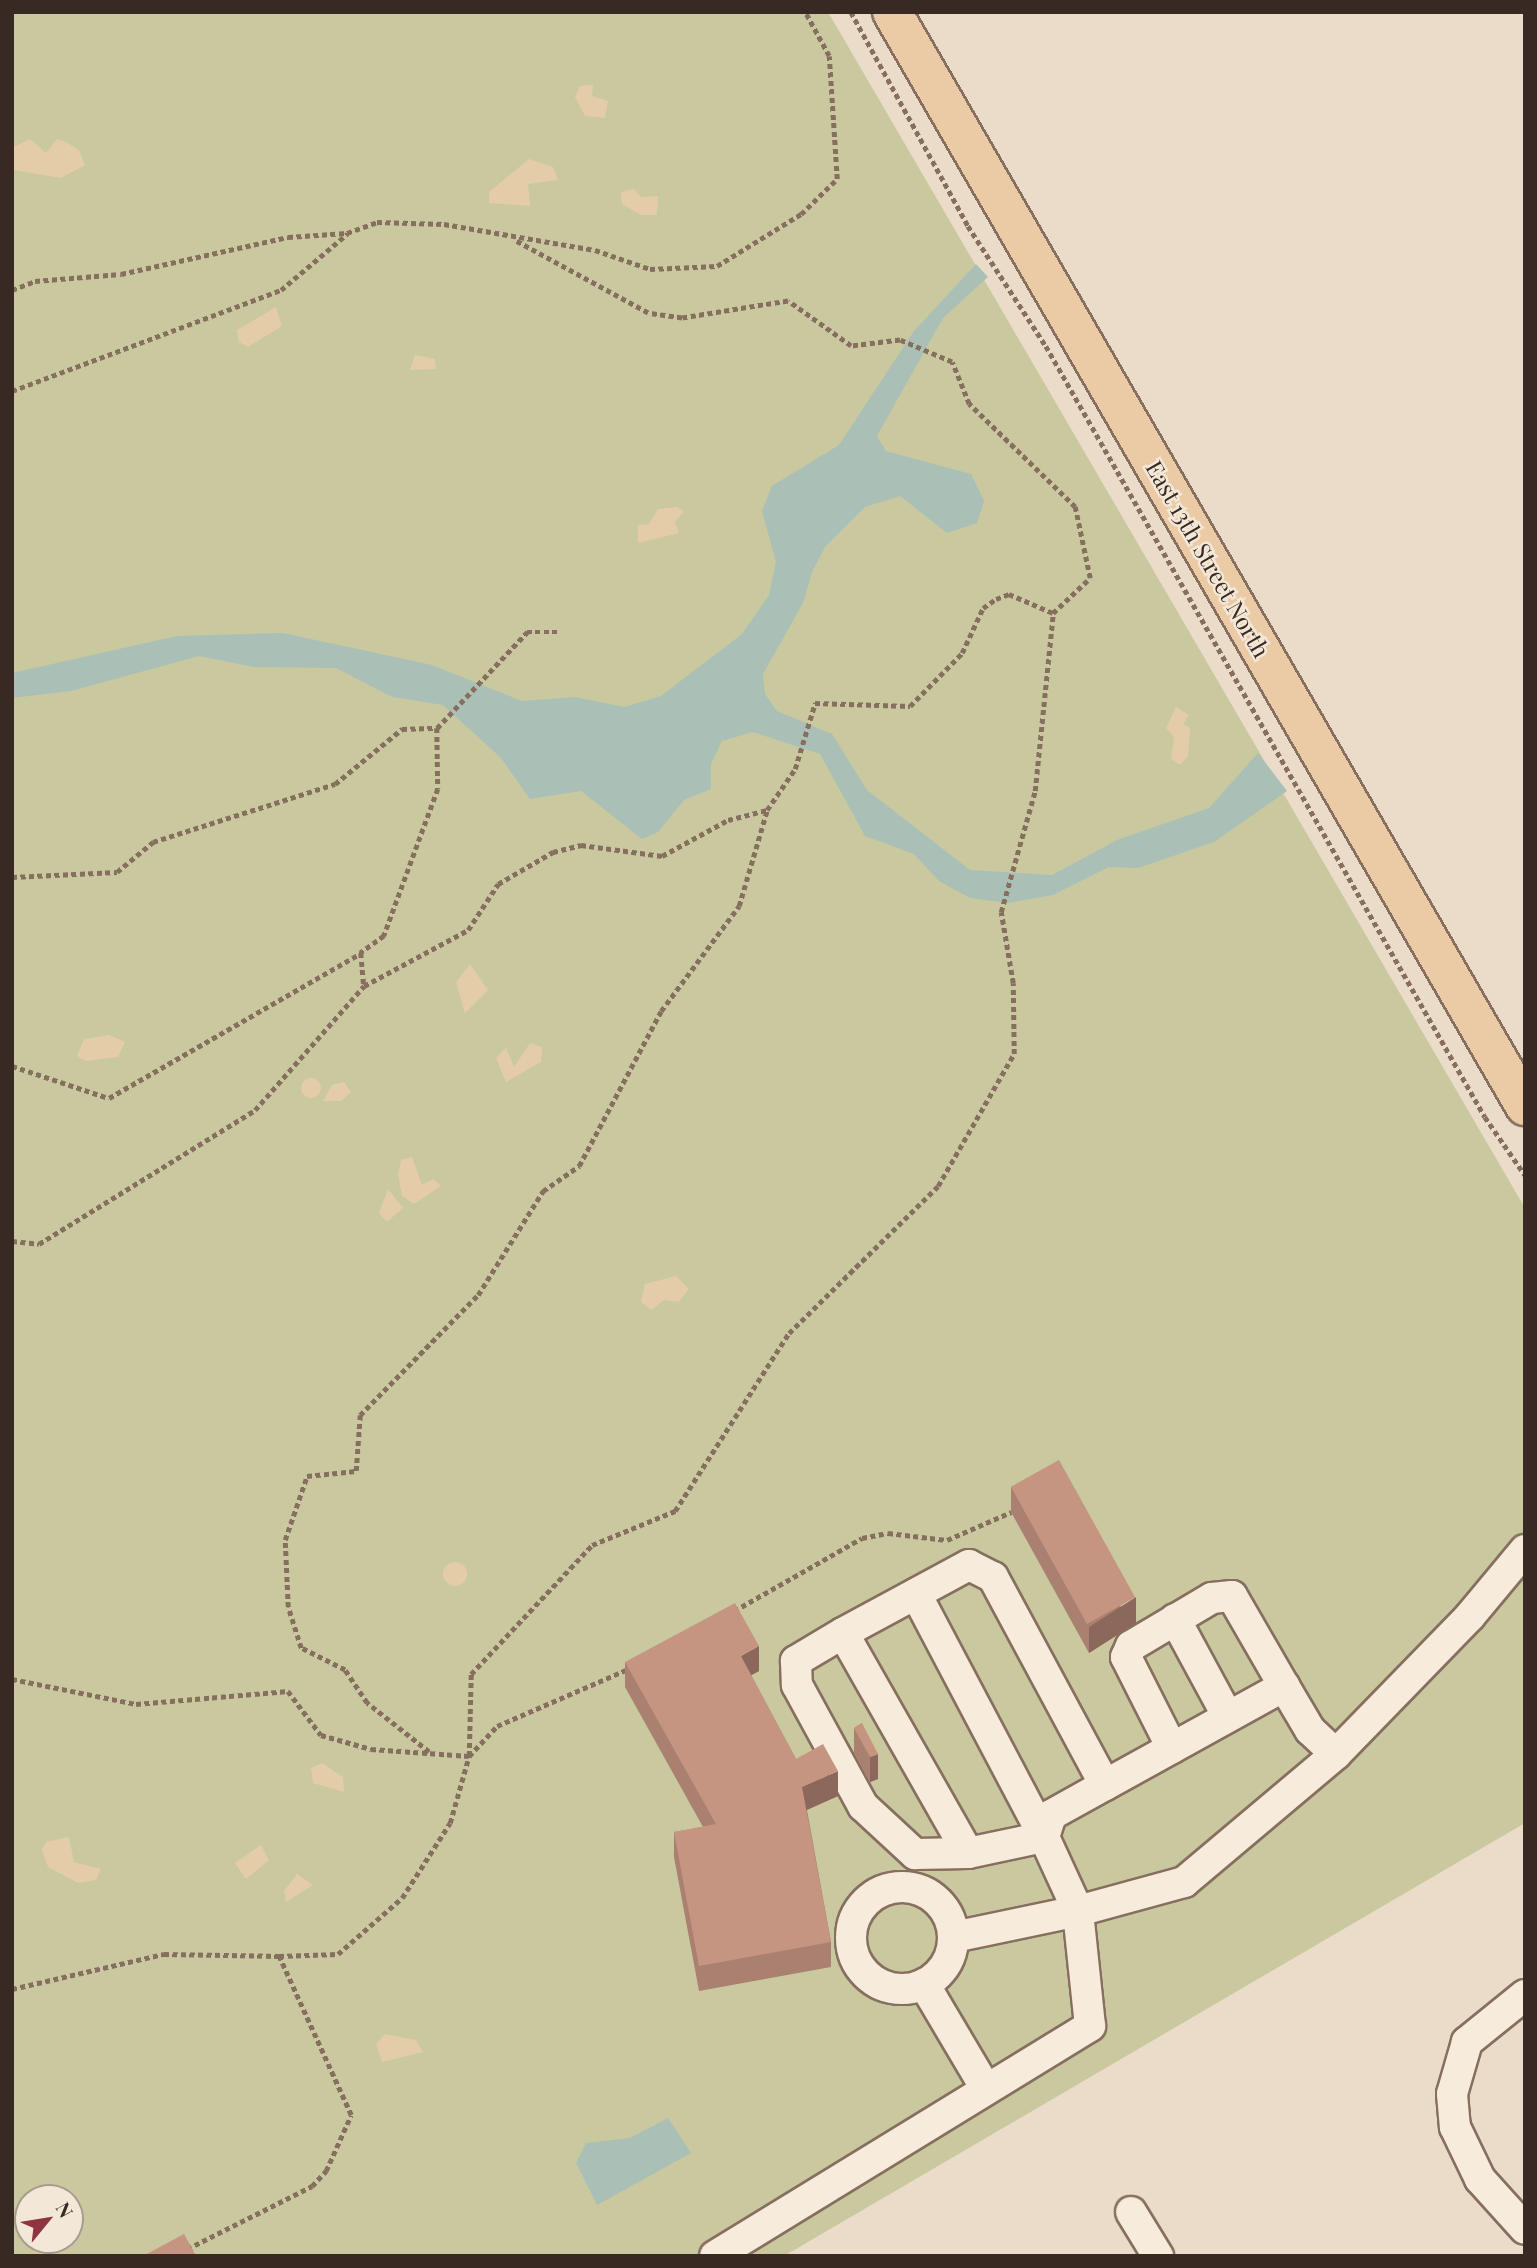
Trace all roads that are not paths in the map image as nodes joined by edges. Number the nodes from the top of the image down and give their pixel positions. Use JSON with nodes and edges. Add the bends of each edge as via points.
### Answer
{"nodes":[{"id":1,"x":892,"y":12,"type":"edge"},
{"id":2,"x":1525,"y":1106,"type":"edge"},
{"id":3,"x":1525,"y":1550,"type":"edge"},
{"id":4,"x":916,"y":1594,"type":"junction"},
{"id":5,"x":1175,"y":1619,"type":"junction"},
{"id":6,"x":843,"y":1633,"type":"junction"},
{"id":7,"x":1284,"y":1686,"type":"junction"},
{"id":8,"x":1228,"y":1717,"type":"junction"},
{"id":9,"x":1172,"y":1748,"type":"junction"},
{"id":10,"x":1336,"y":1754,"type":"junction"},
{"id":11,"x":1105,"y":1785,"type":"junction"},
{"id":12,"x":1044,"y":1837,"type":"junction"},
{"id":13,"x":968,"y":1853,"type":"junction"},
{"id":14,"x":1078,"y":1911,"type":"junction"},
{"id":15,"x":954,"y":1937,"type":"junction"},
{"id":16,"x":924,"y":1984,"type":"junction"},
{"id":17,"x":1525,"y":1995,"type":"edge"},
{"id":18,"x":985,"y":2087,"type":"junction"},
{"id":19,"x":1131,"y":2212,"type":"dead end"},
{"id":20,"x":1525,"y":2229,"type":"edge"},
{"id":21,"x":715,"y":2256,"type":"edge"},
{"id":22,"x":1158,"y":2256,"type":"edge"}],
"edges":[{"from":1,"to":2,"type":"main road","name":"East 13th Street North"},
{"from":3,"to":10,"type":"street","via":[[1470,1616]]},
{"from":4,"to":6,"type":"street"},
{"from":4,"to":11,"type":"street","via":[[969,1565],[993,1577]]},
{"from":4,"to":12,"type":"street"},
{"from":5,"to":7,"type":"street","via":[[1212,1598],[1232,1595]]},
{"from":5,"to":8,"type":"street"},
{"from":5,"to":9,"type":"street","via":[[1131,1646],[1126,1657]]},
{"from":6,"to":13,"type":"street"},
{"from":6,"to":13,"type":"street","via":[[796,1661],[796,1685],[863,1806],[915,1854]]},
{"from":7,"to":8,"type":"street"},
{"from":7,"to":10,"type":"street","via":[[1310,1730]]},
{"from":8,"to":9,"type":"street"},
{"from":9,"to":11,"type":"street"},
{"from":10,"to":14,"type":"street","via":[[1184,1882]]},
{"from":11,"to":12,"type":"street","via":[[1051,1815]]},
{"from":12,"to":13,"type":"street"},
{"from":12,"to":14,"type":"street"},
{"from":14,"to":15,"type":"street"},
{"from":14,"to":18,"type":"street","via":[[1090,2025]]},
{"from":15,"to":16,"type":"street","via":[[943,1969]]},
{"from":15,"to":16,"type":"street","via":[[942,1906],[914,1888],[881,1891],[857,1914],[852,1947],[868,1976],[899,1990]]},
{"from":16,"to":18,"type":"street"},
{"from":17,"to":20,"type":"street","via":[[1468,2042],[1452,2094],[1455,2127],[1480,2179]]},
{"from":18,"to":21,"type":"street"},
{"from":19,"to":22,"type":"street"}]}
